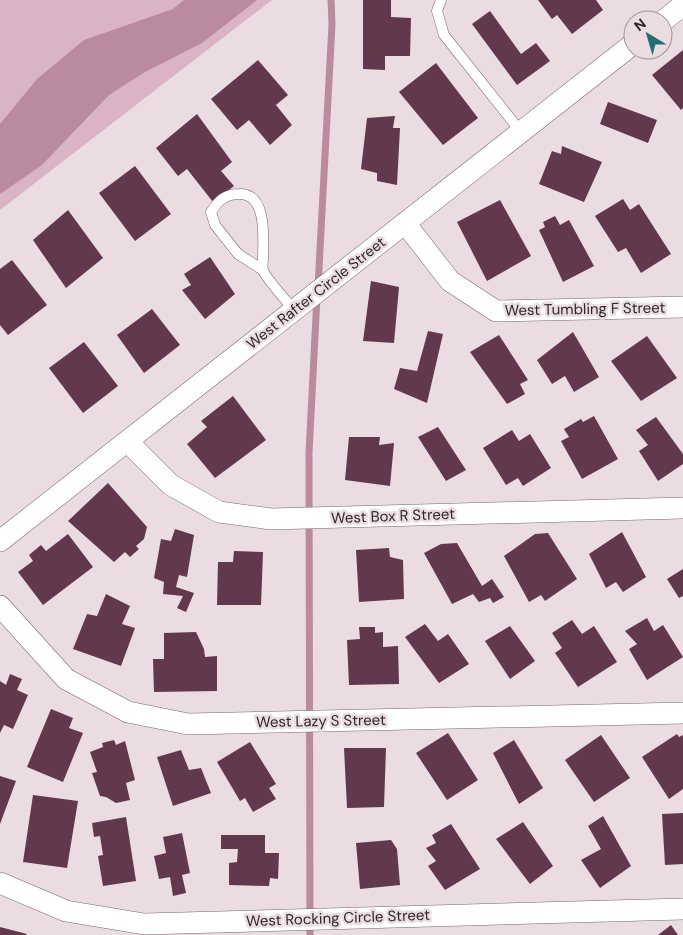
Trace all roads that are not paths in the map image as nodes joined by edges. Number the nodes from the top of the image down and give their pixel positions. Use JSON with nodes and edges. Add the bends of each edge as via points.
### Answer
{"nodes":[{"id":1,"x":441,"y":0,"type":"edge"},
{"id":2,"x":683,"y":5,"type":"edge"},
{"id":3,"x":673,"y":13,"type":"edge"},
{"id":4,"x":623,"y":52,"type":"edge"},
{"id":5,"x":521,"y":132,"type":"junction"},
{"id":6,"x":405,"y":223,"type":"junction"},
{"id":7,"x":263,"y":270,"type":"junction"},
{"id":8,"x":683,"y":307,"type":"edge"},
{"id":9,"x":294,"y":310,"type":"junction"},
{"id":10,"x":128,"y":442,"type":"junction"},
{"id":11,"x":683,"y":508,"type":"edge"},
{"id":12,"x":0,"y":541,"type":"edge"},
{"id":13,"x":0,"y":606,"type":"edge"},
{"id":14,"x":683,"y":713,"type":"edge"},
{"id":15,"x":0,"y":883,"type":"edge"},
{"id":16,"x":683,"y":908,"type":"edge"}],
"edges":[{"from":1,"to":5,"type":"lane","via":[[437,11],[444,35]]},
{"from":2,"to":3,"type":"street"},
{"from":4,"to":5,"type":"street","name":"West Rafter Circle Street"},
{"from":5,"to":6,"type":"street","name":"West Rafter Circle Street"},
{"from":6,"to":8,"type":"street","name":"West Tumbling F Street","via":[[450,281],[496,311]]},
{"from":6,"to":9,"type":"street","name":"West Rafter Circle Street"},
{"from":7,"to":7,"type":"lane","via":[[260,209],[252,197],[230,194],[218,201],[211,212],[215,225],[238,254]]},
{"from":7,"to":9,"type":"lane"},
{"from":9,"to":10,"type":"street","name":"West Rafter Circle Street"},
{"from":10,"to":11,"type":"street","name":"West Box R Street","via":[[171,485],[219,512],[271,519]]},
{"from":10,"to":12,"type":"street","name":"West Rafter Circle Street"},
{"from":13,"to":14,"type":"street","name":"West Lazy S Street","via":[[66,679],[128,712],[188,724]]},
{"from":15,"to":16,"type":"street","name":"West Rocking Circle Street","via":[[66,911],[144,924]]}]}
